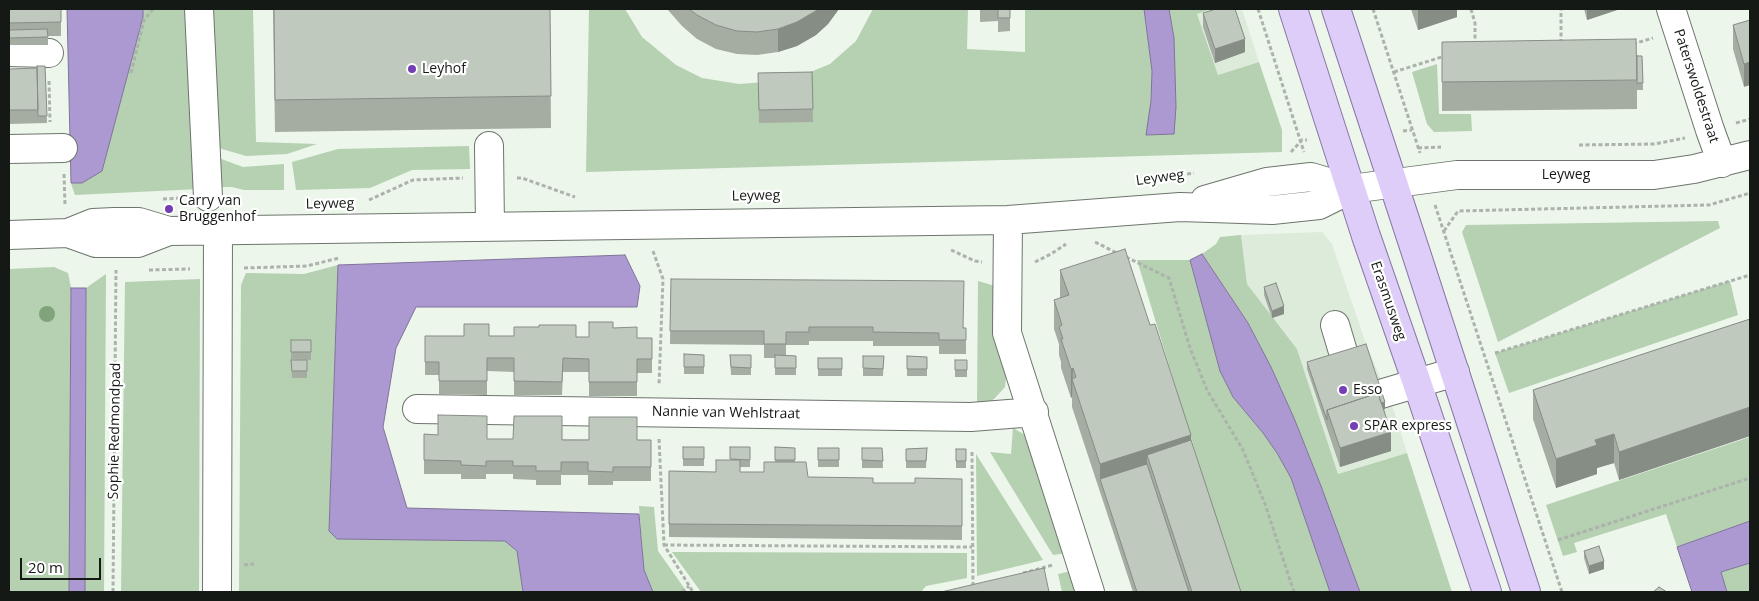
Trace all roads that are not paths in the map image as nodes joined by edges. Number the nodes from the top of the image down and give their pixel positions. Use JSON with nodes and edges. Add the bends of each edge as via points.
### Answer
{"nodes":[{"id":1,"x":199,"y":9,"type":"edge"},
{"id":2,"x":1293,"y":9,"type":"edge"},
{"id":3,"x":1336,"y":9,"type":"edge"},
{"id":4,"x":1674,"y":19,"type":"edge"},
{"id":5,"x":9,"y":52,"type":"edge"},
{"id":6,"x":49,"y":53,"type":"road end"},
{"id":7,"x":489,"y":146,"type":"dead end"},
{"id":8,"x":56,"y":148,"type":"road end"},
{"id":9,"x":9,"y":149,"type":"edge"},
{"id":10,"x":1750,"y":156,"type":"edge"},
{"id":11,"x":1722,"y":163,"type":"junction"},
{"id":12,"x":1393,"y":183,"type":"junction"},
{"id":13,"x":1351,"y":189,"type":"junction"},
{"id":14,"x":208,"y":197,"type":"dead end"},
{"id":15,"x":1008,"y":220,"type":"junction"},
{"id":16,"x":490,"y":227,"type":"junction"},
{"id":17,"x":218,"y":230,"type":"junction"},
{"id":18,"x":9,"y":235,"type":"edge"},
{"id":19,"x":1335,"y":325,"type":"dead end"},
{"id":20,"x":1455,"y":372,"type":"junction"},
{"id":21,"x":1418,"y":383,"type":"junction"},
{"id":22,"x":417,"y":409,"type":"dead end"},
{"id":23,"x":1034,"y":412,"type":"junction"},
{"id":24,"x":217,"y":592,"type":"edge"},
{"id":25,"x":1090,"y":592,"type":"edge"},
{"id":26,"x":1487,"y":592,"type":"edge"},
{"id":27,"x":1526,"y":592,"type":"edge"}],
"edges":[{"from":1,"to":14,"type":"street"},
{"from":2,"to":13,"type":"main road","name":"Erasmusweg"},
{"from":3,"to":12,"type":"main road"},
{"from":4,"to":11,"type":"street","name":"Paterswoldestraat"},
{"from":5,"to":6,"type":"street"},
{"from":7,"to":16,"type":"street"},
{"from":8,"to":9,"type":"street"},
{"from":10,"to":11,"type":"street","name":"Leyweg"},
{"from":11,"to":12,"type":"street","name":"Leyweg","via":[[1654,175],[1457,175]]},
{"from":12,"to":13,"type":"street","name":"Leyweg"},
{"from":12,"to":20,"type":"main road"},
{"from":13,"to":15,"type":"street","name":"Leyweg","via":[[1311,177],[1267,182],[1180,207]]},
{"from":13,"to":21,"type":"main road","name":"Erasmusweg"},
{"from":15,"to":16,"type":"street","name":"Leyweg"},
{"from":15,"to":23,"type":"street","via":[[1007,333]]},
{"from":16,"to":17,"type":"street","name":"Leyweg"},
{"from":17,"to":18,"type":"street","name":"Leyweg","via":[[169,231],[138,243],[96,243],[67,221]]},
{"from":17,"to":24,"type":"street"},
{"from":19,"to":21,"type":"street","via":[[1352,382],[1367,398]]},
{"from":20,"to":21,"type":"street"},
{"from":20,"to":27,"type":"main road"},
{"from":21,"to":26,"type":"main road","name":"Erasmusweg"},
{"from":22,"to":23,"type":"street","name":"Nannie van Wehlstraat","via":[[970,417]]},
{"from":23,"to":25,"type":"street"}]}
